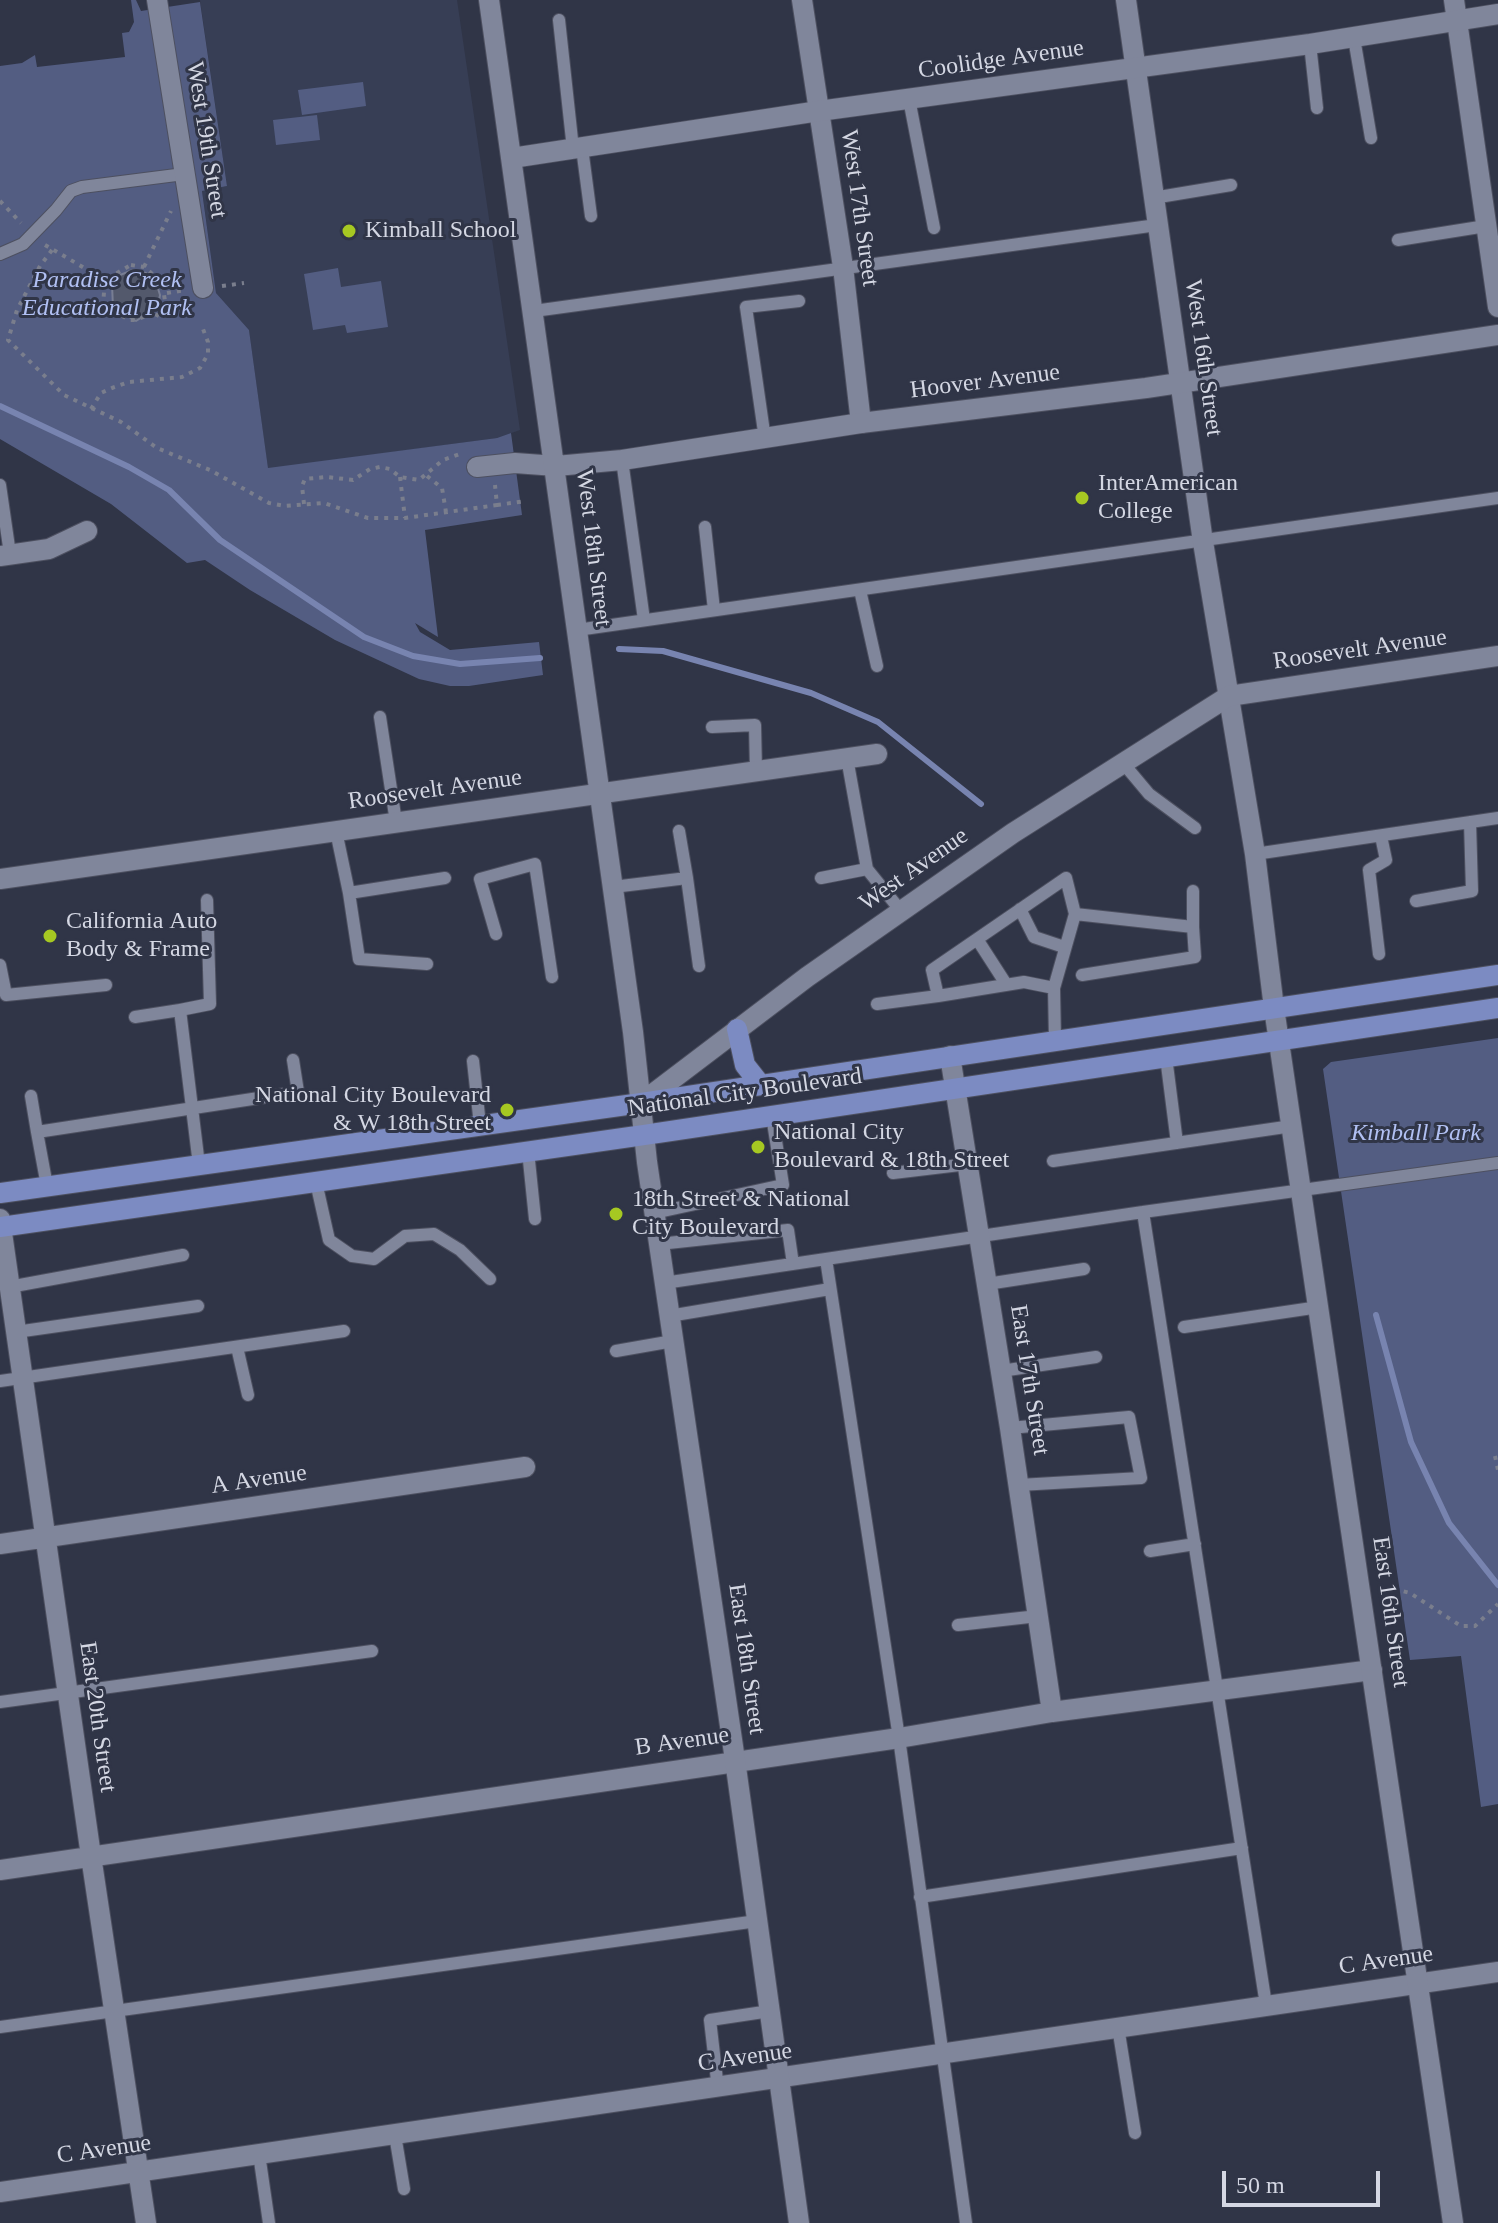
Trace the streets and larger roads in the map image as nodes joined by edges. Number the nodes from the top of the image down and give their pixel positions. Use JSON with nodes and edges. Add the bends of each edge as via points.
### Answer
{"nodes":[{"id":1,"x":157,"y":0,"type":"edge"},
{"id":2,"x":489,"y":0,"type":"edge"},
{"id":3,"x":802,"y":0,"type":"edge"},
{"id":4,"x":1126,"y":0,"type":"edge"},
{"id":5,"x":1455,"y":10,"type":"edge"},
{"id":6,"x":1498,"y":14,"type":"edge"},
{"id":7,"x":1137,"y":67,"type":"junction"},
{"id":8,"x":819,"y":111,"type":"junction"},
{"id":9,"x":512,"y":158,"type":"junction"},
{"id":10,"x":203,"y":288,"type":"dead end"},
{"id":11,"x":1498,"y":307,"type":"edge"},
{"id":12,"x":1498,"y":335,"type":"edge"},
{"id":13,"x":1181,"y":383,"type":"junction"},
{"id":14,"x":861,"y":423,"type":"junction"},
{"id":15,"x":480,"y":462,"type":"road end"},
{"id":16,"x":556,"y":466,"type":"junction"},
{"id":17,"x":87,"y":531,"type":"dead end"},
{"id":18,"x":5,"y":555,"type":"edge"},
{"id":19,"x":1498,"y":656,"type":"edge"},
{"id":20,"x":1229,"y":696,"type":"junction"},
{"id":21,"x":877,"y":754,"type":"dead end"},
{"id":22,"x":598,"y":794,"type":"junction"},
{"id":23,"x":0,"y":879,"type":"edge"},
{"id":24,"x":1498,"y":975,"type":"edge"},
{"id":25,"x":1274,"y":1008,"type":"junction"},
{"id":26,"x":1498,"y":1008,"type":"edge"},
{"id":27,"x":737,"y":1029,"type":"junction"},
{"id":28,"x":1279,"y":1040,"type":"junction"},
{"id":29,"x":950,"y":1056,"type":"junction"},
{"id":30,"x":760,"y":1084,"type":"junction"},
{"id":31,"x":956,"y":1088,"type":"junction"},
{"id":32,"x":641,"y":1103,"type":"junction"},
{"id":33,"x":644,"y":1135,"type":"junction"},
{"id":34,"x":0,"y":1193,"type":"edge"},
{"id":35,"x":0,"y":1224,"type":"edge"},
{"id":36,"x":525,"y":1467,"type":"dead end"},
{"id":37,"x":46,"y":1537,"type":"junction"},
{"id":38,"x":0,"y":1544,"type":"edge"},
{"id":39,"x":1372,"y":1670,"type":"junction"},
{"id":40,"x":1052,"y":1712,"type":"junction"},
{"id":41,"x":735,"y":1760,"type":"junction"},
{"id":42,"x":91,"y":1856,"type":"junction"},
{"id":43,"x":0,"y":1870,"type":"edge"},
{"id":44,"x":1498,"y":1972,"type":"edge"},
{"id":45,"x":1418,"y":1983,"type":"junction"},
{"id":46,"x":780,"y":2080,"type":"junction"},
{"id":47,"x":137,"y":2172,"type":"junction"},
{"id":48,"x":0,"y":2192,"type":"edge"},
{"id":49,"x":146,"y":2223,"type":"edge"},
{"id":50,"x":799,"y":2223,"type":"edge"},
{"id":51,"x":1453,"y":2223,"type":"edge"}],
"edges":[{"from":1,"to":10,"type":"street","name":"West 19th Street"},
{"from":2,"to":9,"type":"street","name":"West 18th Street"},
{"from":3,"to":8,"type":"street","name":"West 17th Street"},
{"from":4,"to":7,"type":"street","name":"West 16th Street"},
{"from":5,"to":6,"type":"street","name":"Coolidge Avenue"},
{"from":5,"to":7,"type":"street","name":"Coolidge Avenue","via":[[1354,38]]},
{"from":5,"to":11,"type":"street"},
{"from":7,"to":8,"type":"street","name":"Coolidge Avenue"},
{"from":7,"to":13,"type":"street","name":"West 16th Street"},
{"from":8,"to":9,"type":"street","name":"Coolidge Avenue"},
{"from":8,"to":14,"type":"street","name":"West 17th Street"},
{"from":9,"to":16,"type":"street","name":"West 18th Street"},
{"from":12,"to":13,"type":"street","name":"Hoover Avenue"},
{"from":13,"to":14,"type":"street","name":"Hoover Avenue"},
{"from":13,"to":20,"type":"street","name":"West 16th Street"},
{"from":14,"to":16,"type":"street","name":"Hoover Avenue"},
{"from":15,"to":16,"type":"street","name":"Hoover Avenue"},
{"from":16,"to":22,"type":"street","name":"West 18th Street"},
{"from":17,"to":18,"type":"street","via":[[49,549]]},
{"from":19,"to":20,"type":"street","name":"Roosevelt Avenue"},
{"from":20,"to":25,"type":"street","name":"West 16th Street"},
{"from":20,"to":27,"type":"street","name":"West Avenue","via":[[1013,833]]},
{"from":21,"to":22,"type":"street","name":"Roosevelt Avenue"},
{"from":22,"to":23,"type":"street","name":"Roosevelt Avenue"},
{"from":22,"to":32,"type":"street","name":"West 18th Street"},
{"from":24,"to":25,"type":"main road","name":"National City Boulevard"},
{"from":25,"to":28,"type":"street","name":"East 16th Street"},
{"from":25,"to":29,"type":"main road","name":"National City Boulevard"},
{"from":26,"to":28,"type":"main road","name":"National City Boulevard"},
{"from":27,"to":30,"type":"main road","via":[[745,1065]]},
{"from":27,"to":32,"type":"street","name":"West Avenue"},
{"from":28,"to":31,"type":"main road","name":"National City Boulevard"},
{"from":28,"to":39,"type":"street","name":"East 16th Street"},
{"from":29,"to":30,"type":"main road","name":"National City Boulevard"},
{"from":29,"to":31,"type":"street","name":"East 17th Street"},
{"from":30,"to":32,"type":"main road","name":"National City Boulevard"},
{"from":31,"to":33,"type":"main road","name":"National City Boulevard"},
{"from":31,"to":40,"type":"street","name":"East 17th Street"},
{"from":32,"to":33,"type":"street","name":"East 18th Street"},
{"from":32,"to":34,"type":"main road","name":"National City Boulevard"},
{"from":33,"to":35,"type":"main road","name":"National City Boulevard"},
{"from":33,"to":41,"type":"street","name":"East 18th Street"},
{"from":35,"to":37,"type":"street","name":"East 20th Street"},
{"from":36,"to":37,"type":"street","name":"A Avenue"},
{"from":37,"to":38,"type":"street","name":"A Avenue"},
{"from":37,"to":42,"type":"street","name":"East 20th Street"},
{"from":39,"to":40,"type":"street","name":"B Avenue"},
{"from":39,"to":45,"type":"street","name":"East 16th Street"},
{"from":40,"to":41,"type":"street","name":"B Avenue"},
{"from":41,"to":42,"type":"street","name":"B Avenue"},
{"from":41,"to":46,"type":"street","name":"East 18th Street"},
{"from":42,"to":43,"type":"street","name":"B Avenue"},
{"from":42,"to":47,"type":"street","name":"East 20th Street"},
{"from":44,"to":45,"type":"street","name":"C Avenue"},
{"from":45,"to":46,"type":"street","name":"C Avenue"},
{"from":45,"to":51,"type":"street","name":"East 16th Street"},
{"from":46,"to":47,"type":"street","name":"C Avenue"},
{"from":46,"to":50,"type":"street","name":"East 18th Street"},
{"from":47,"to":48,"type":"street","name":"C Avenue"},
{"from":47,"to":49,"type":"street","name":"East 20th Street"}]}
